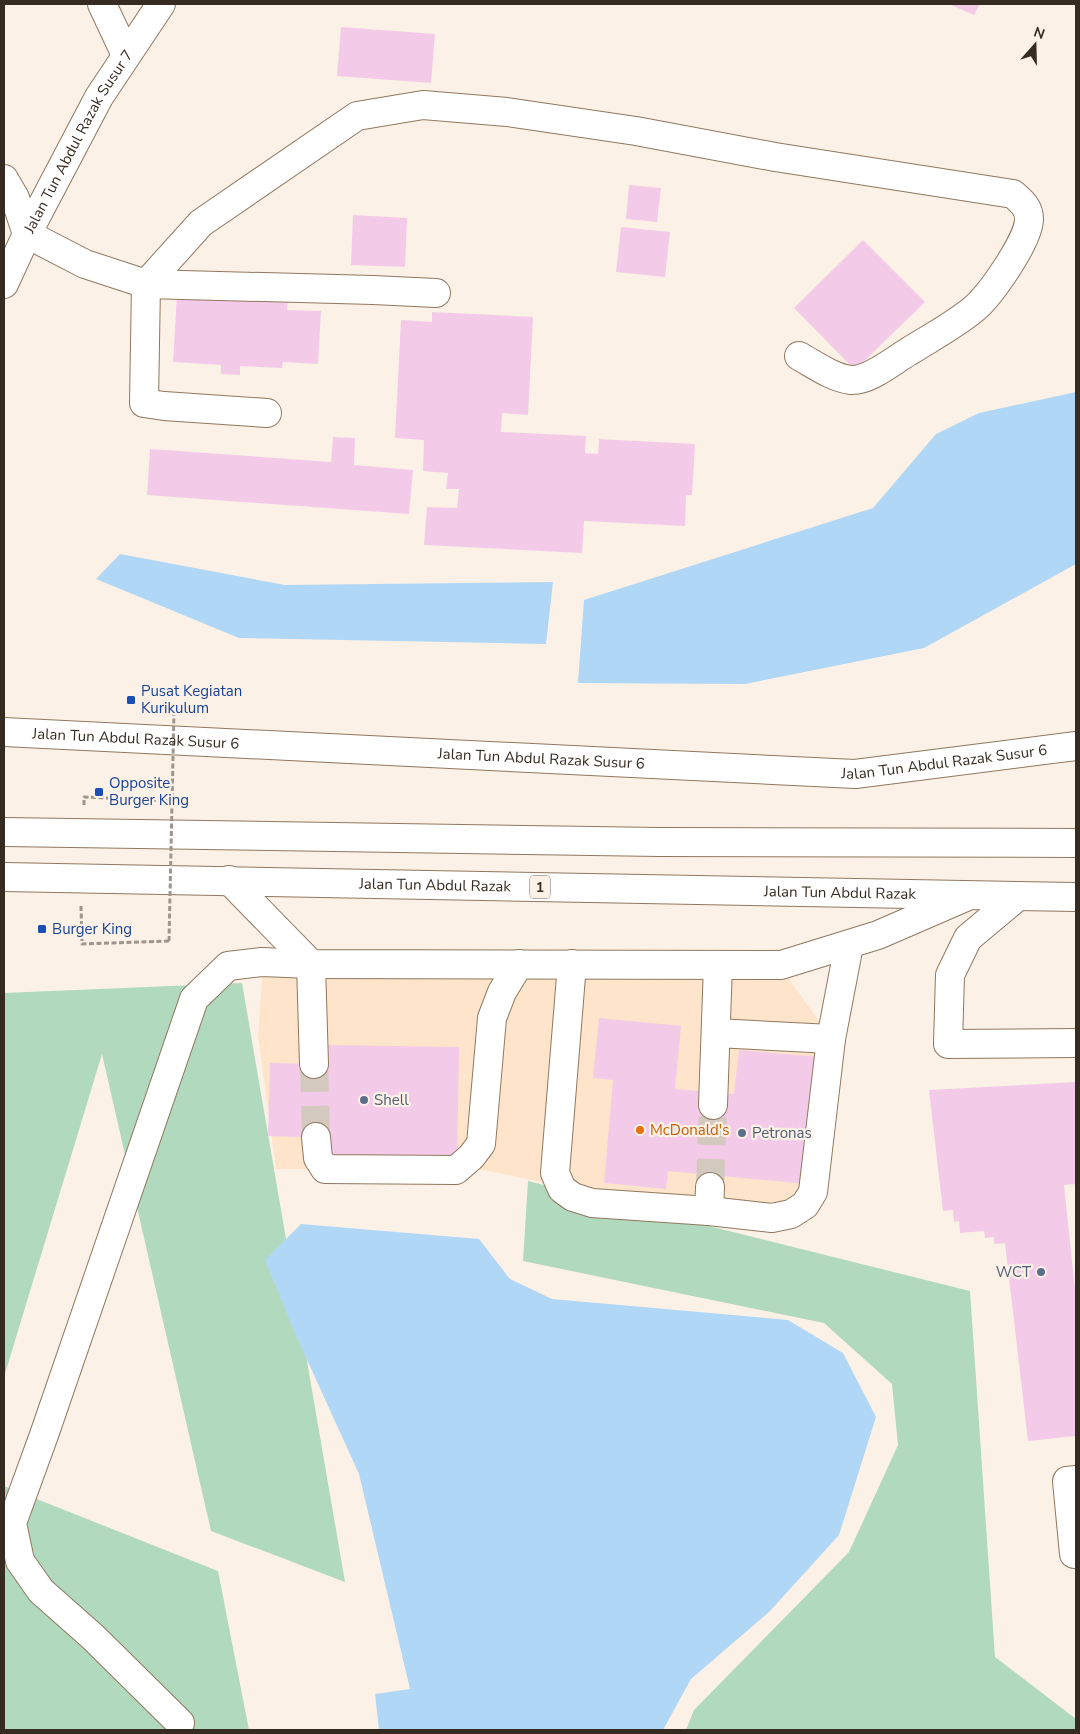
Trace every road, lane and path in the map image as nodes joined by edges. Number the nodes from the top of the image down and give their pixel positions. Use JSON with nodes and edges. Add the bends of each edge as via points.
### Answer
{"nodes":[{"id":1,"x":102,"y":4,"type":"edge"},
{"id":2,"x":161,"y":4,"type":"edge"},
{"id":3,"x":126,"y":55,"type":"junction"},
{"id":4,"x":4,"y":179,"type":"edge"},
{"id":5,"x":27,"y":234,"type":"junction"},
{"id":6,"x":4,"y":284,"type":"edge"},
{"id":7,"x":146,"y":284,"type":"junction"},
{"id":8,"x":436,"y":293,"type":"dead end"},
{"id":9,"x":799,"y":356,"type":"dead end"},
{"id":10,"x":267,"y":413,"type":"dead end"},
{"id":11,"x":174,"y":712,"type":"dead end"},
{"id":12,"x":4,"y":732,"type":"edge"},
{"id":13,"x":1076,"y":746,"type":"edge"},
{"id":14,"x":84,"y":797,"type":"dead end"},
{"id":15,"x":173,"y":801,"type":"junction"},
{"id":16,"x":4,"y":832,"type":"edge"},
{"id":17,"x":1076,"y":844,"type":"edge"},
{"id":18,"x":4,"y":877,"type":"edge"},
{"id":19,"x":81,"y":878,"type":"junction"},
{"id":20,"x":229,"y":880,"type":"junction"},
{"id":21,"x":968,"y":896,"type":"junction"},
{"id":22,"x":1017,"y":897,"type":"junction"},
{"id":23,"x":1076,"y":897,"type":"edge"},
{"id":24,"x":849,"y":945,"type":"junction"},
{"id":25,"x":311,"y":964,"type":"junction"},
{"id":26,"x":518,"y":964,"type":"junction"},
{"id":27,"x":572,"y":964,"type":"junction"},
{"id":28,"x":718,"y":964,"type":"junction"},
{"id":29,"x":716,"y":1033,"type":"junction"},
{"id":30,"x":831,"y":1039,"type":"junction"},
{"id":31,"x":1076,"y":1043,"type":"edge"},
{"id":32,"x":314,"y":1064,"type":"tunnel mouth"},
{"id":33,"x":713,"y":1105,"type":"tunnel mouth"},
{"id":34,"x":316,"y":1137,"type":"tunnel mouth"},
{"id":35,"x":1076,"y":1480,"type":"edge"},
{"id":36,"x":1076,"y":1553,"type":"edge"},
{"id":37,"x":180,"y":1723,"type":"dead end"}],
"edges":[{"from":1,"to":3,"type":"main road"},
{"from":2,"to":3,"type":"main road","name":"Jalan Tun Abdul Razak Susur 7"},
{"from":3,"to":5,"type":"main road","name":"Jalan Tun Abdul Razak Susur 7"},
{"from":4,"to":5,"type":"main road","via":[[15,198]]},
{"from":5,"to":6,"type":"main road","name":"Jalan Tun Abdul Razak Susur 7"},
{"from":5,"to":7,"type":"main road","via":[[85,264]]},
{"from":7,"to":8,"type":"main road"},
{"from":7,"to":9,"type":"main road","via":[[201,223],[343,125],[357,116],[423,105],[507,112],[636,131],[775,157],[1013,194],[1026,205],[1029,219],[1021,244],[989,294],[966,314],[870,376],[852,380],[829,373]]},
{"from":7,"to":10,"type":"main road","via":[[144,403]]},
{"from":11,"to":15,"type":"path","bridge":true},
{"from":12,"to":13,"type":"main road","name":"Jalan Tun Abdul Razak Susur 6","via":[[855,774]]},
{"from":14,"to":15,"type":"path"},
{"from":15,"to":19,"type":"path","bridge":true,"via":[[169,941],[82,944]]},
{"from":16,"to":17,"type":"main road","via":[[659,842]]},
{"from":18,"to":19,"type":"main road","name":"Jalan Tun Abdul Razak","number":"1"},
{"from":19,"to":20,"type":"main road","name":"Jalan Tun Abdul Razak","number":"1"},
{"from":20,"to":21,"type":"main road","name":"Jalan Tun Abdul Razak","number":"1"},
{"from":20,"to":25,"type":"main road"},
{"from":21,"to":22,"type":"main road","name":"Jalan Tun Abdul Razak","number":"1"},
{"from":21,"to":24,"type":"main road"},
{"from":22,"to":23,"type":"main road","name":"Jalan Tun Abdul Razak","number":"1"},
{"from":22,"to":31,"type":"main road","via":[[968,938],[950,975],[948,1044]]},
{"from":24,"to":28,"type":"main road","via":[[781,965]]},
{"from":24,"to":30,"type":"main road"},
{"from":25,"to":26,"type":"main road"},
{"from":25,"to":32,"type":"main road"},
{"from":25,"to":37,"type":"main road","via":[[262,962],[228,966],[194,999],[12,1523],[20,1561],[41,1591]]},
{"from":26,"to":27,"type":"main road"},
{"from":26,"to":34,"type":"main road","via":[[492,1018],[481,1144],[471,1158],[456,1170],[326,1168],[318,1158]]},
{"from":27,"to":28,"type":"main road"},
{"from":27,"to":30,"type":"main road","via":[[555,1173],[562,1189],[573,1197],[592,1203],[709,1199],[772,1218],[791,1214],[805,1205],[813,1192]]},
{"from":28,"to":29,"type":"main road"},
{"from":29,"to":30,"type":"main road"},
{"from":29,"to":33,"type":"main road"},
{"from":35,"to":36,"type":"main road","via":[[1067,1481]]}]}
